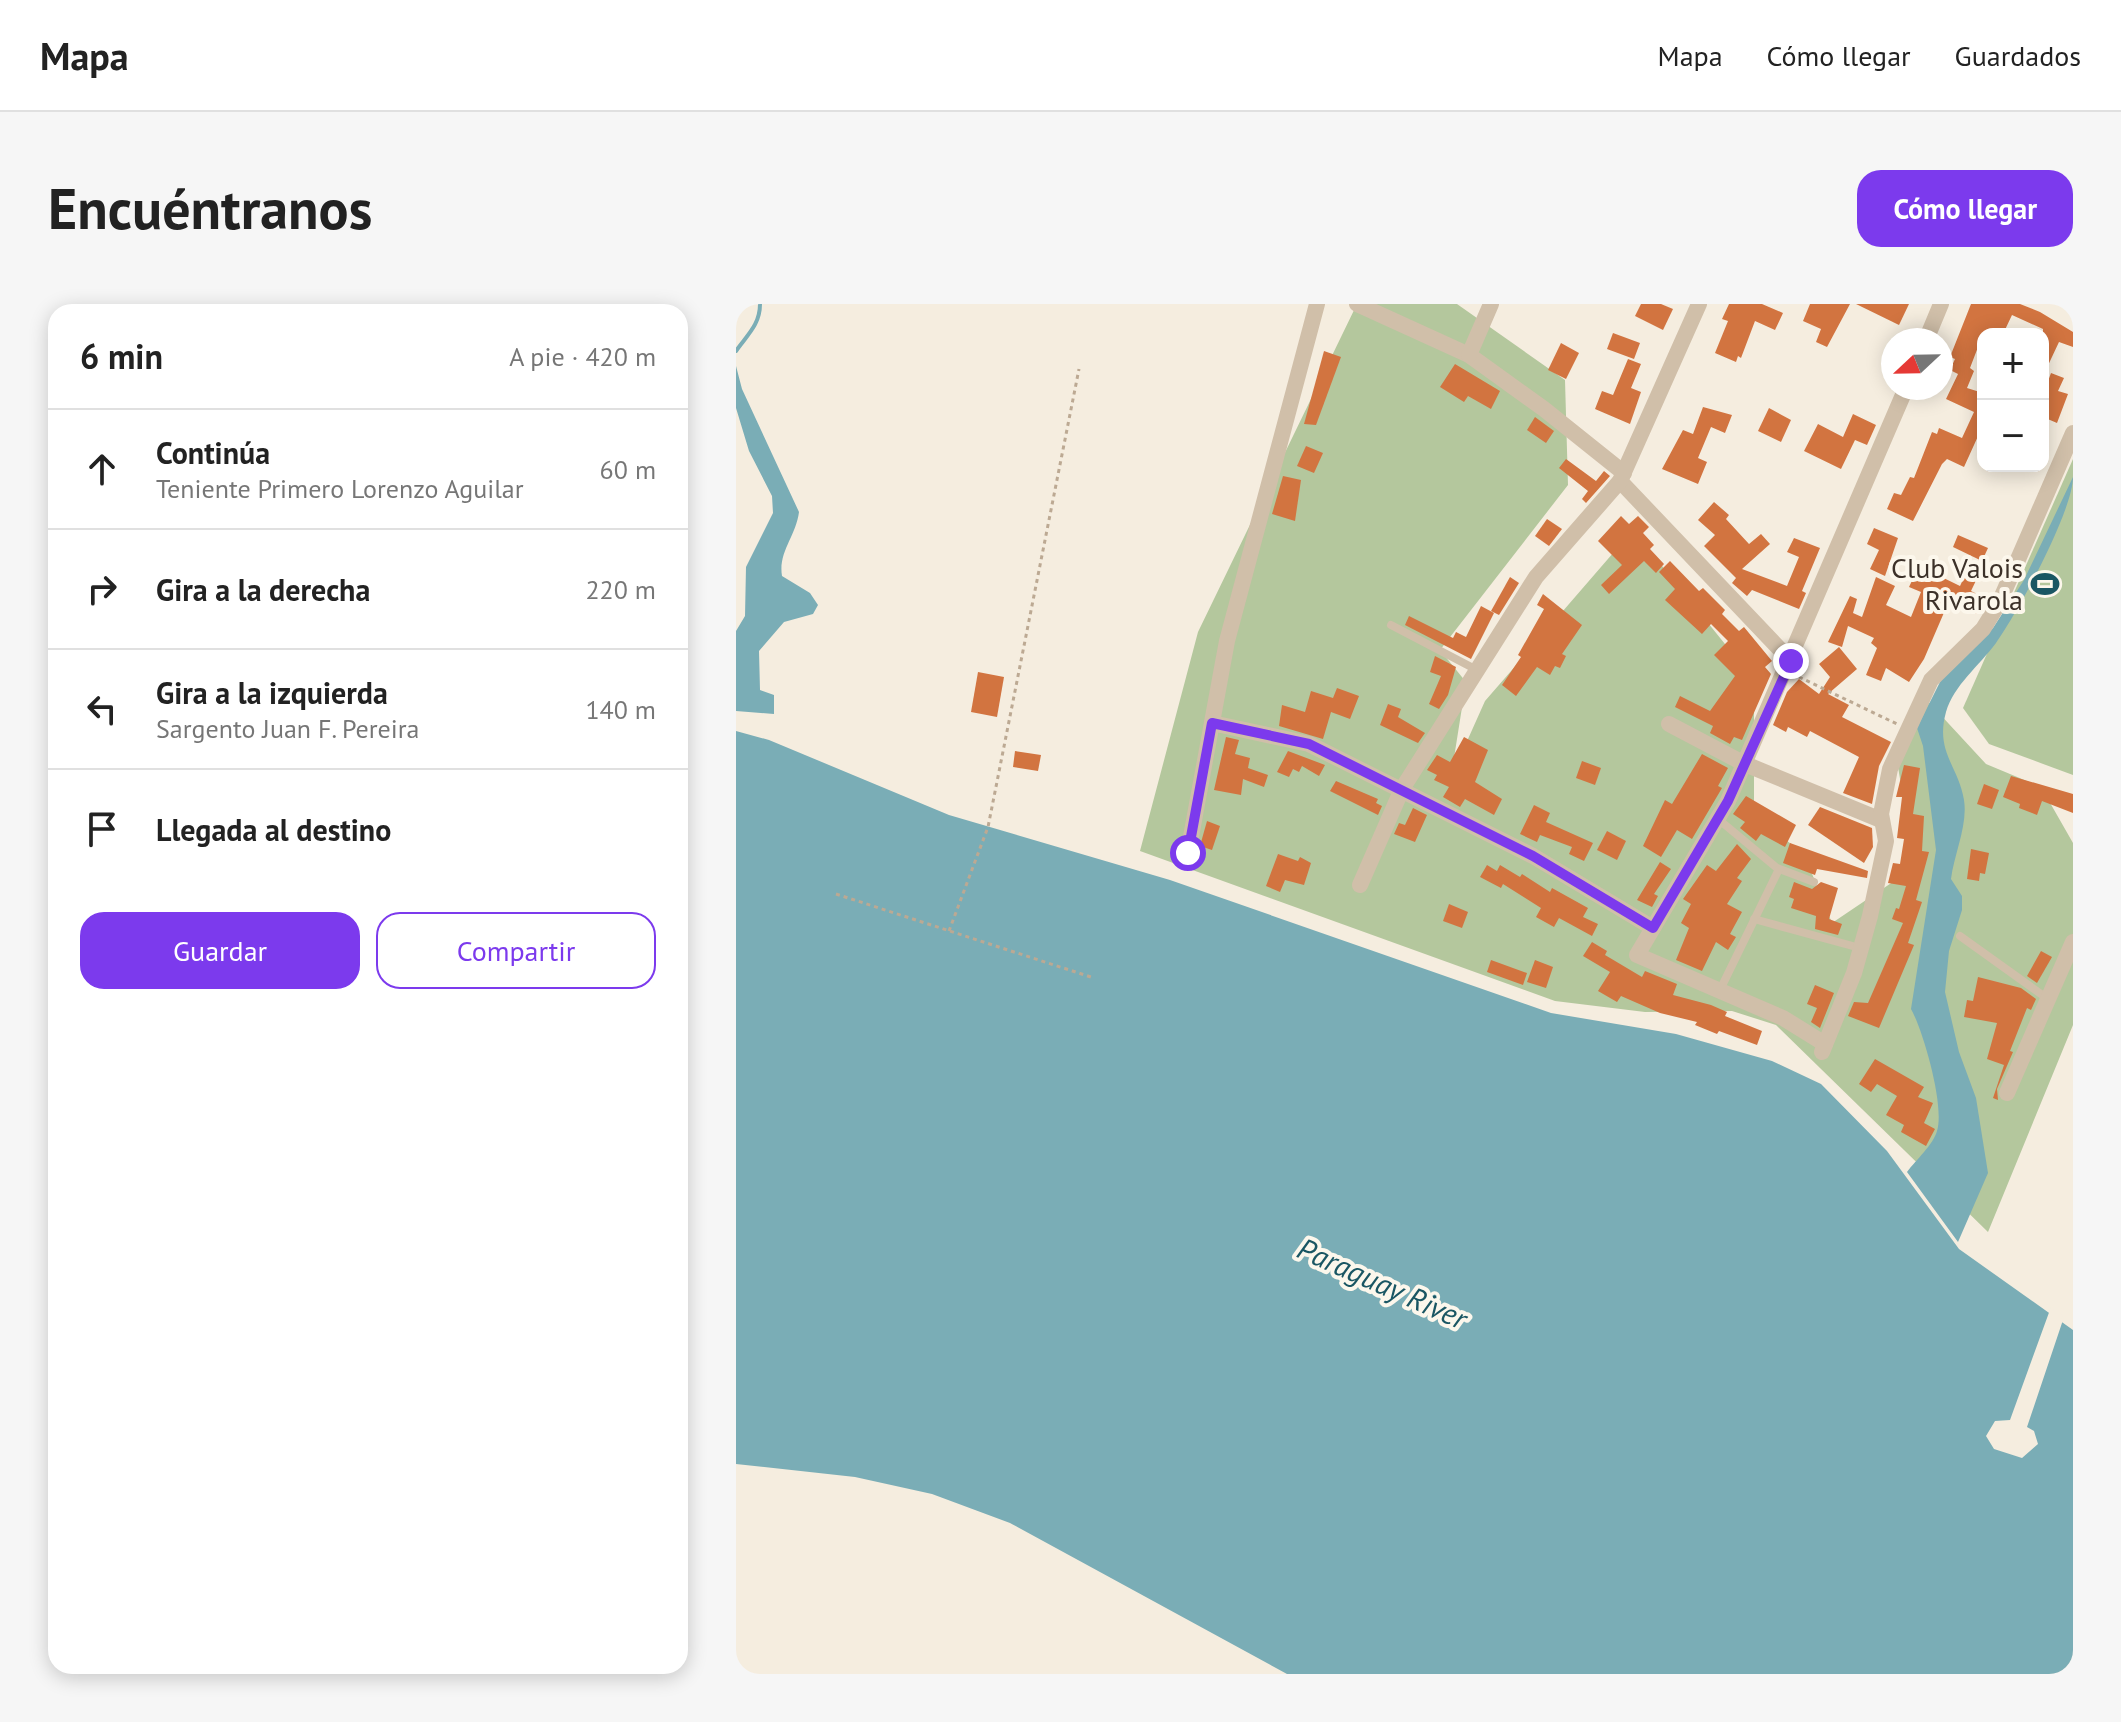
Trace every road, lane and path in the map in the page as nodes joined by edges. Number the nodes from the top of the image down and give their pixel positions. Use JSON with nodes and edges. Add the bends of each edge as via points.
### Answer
{"nodes":[{"id":1,"x":1317,"y":304,"type":"edge"},
{"id":2,"x":1357,"y":304,"type":"edge"},
{"id":3,"x":1491,"y":304,"type":"edge"},
{"id":4,"x":1699,"y":304,"type":"edge"},
{"id":5,"x":1941,"y":304,"type":"edge"},
{"id":6,"x":1931,"y":328,"type":"edge"},
{"id":7,"x":1469,"y":355,"type":"junction"},
{"id":8,"x":1079,"y":369,"type":"dead end"},
{"id":9,"x":1901,"y":400,"type":"edge"},
{"id":10,"x":2073,"y":433,"type":"edge"},
{"id":11,"x":1622,"y":477,"type":"junction"},
{"id":12,"x":1391,"y":625,"type":"dead end"},
{"id":13,"x":1788,"y":666,"type":"junction"},
{"id":14,"x":1477,"y":670,"type":"junction"},
{"id":15,"x":1212,"y":723,"type":"junction"},
{"id":16,"x":1669,"y":724,"type":"dead end"},
{"id":17,"x":1907,"y":729,"type":"junction"},
{"id":18,"x":1745,"y":764,"type":"junction"},
{"id":19,"x":1402,"y":789,"type":"junction"},
{"id":20,"x":1718,"y":819,"type":"junction"},
{"id":21,"x":1881,"y":820,"type":"junction"},
{"id":22,"x":1188,"y":853,"type":"dead end"},
{"id":23,"x":1779,"y":869,"type":"junction"},
{"id":24,"x":1814,"y":882,"type":"dead end"},
{"id":25,"x":1360,"y":885,"type":"dead end"},
{"id":26,"x":836,"y":894,"type":"dead end"},
{"id":27,"x":1754,"y":919,"type":"junction"},
{"id":28,"x":1653,"y":928,"type":"junction"},
{"id":29,"x":949,"y":931,"type":"junction"},
{"id":30,"x":1960,"y":936,"type":"dead end"},
{"id":31,"x":2073,"y":942,"type":"edge"},
{"id":32,"x":1861,"y":948,"type":"junction"},
{"id":33,"x":1094,"y":978,"type":"dead end"},
{"id":34,"x":1719,"y":991,"type":"junction"},
{"id":35,"x":2049,"y":999,"type":"junction"},
{"id":36,"x":2007,"y":1093,"type":"dead end"}],
"edges":[{"from":1,"to":15,"type":"street","via":[[1227,641]]},
{"from":2,"to":7,"type":"street"},
{"from":3,"to":7,"type":"street"},
{"from":4,"to":11,"type":"street"},
{"from":5,"to":6,"type":"street"},
{"from":7,"to":11,"type":"street","via":[[1544,409]]},
{"from":8,"to":29,"type":"path","via":[[988,827]]},
{"from":9,"to":13,"type":"street"},
{"from":10,"to":17,"type":"street","via":[[1999,603],[1983,629],[1931,680]]},
{"from":11,"to":13,"type":"street"},
{"from":11,"to":14,"type":"street","via":[[1536,577]]},
{"from":12,"to":14,"type":"lane"},
{"from":13,"to":17,"type":"path"},
{"from":13,"to":18,"type":"street"},
{"from":14,"to":19,"type":"street"},
{"from":15,"to":19,"type":"street","via":[[1309,744]]},
{"from":15,"to":22,"type":"street"},
{"from":16,"to":18,"type":"street"},
{"from":17,"to":21,"type":"street","via":[[1890,769]]},
{"from":18,"to":20,"type":"street"},
{"from":18,"to":21,"type":"street"},
{"from":19,"to":25,"type":"street"},
{"from":19,"to":28,"type":"street","via":[[1533,856]]},
{"from":20,"to":23,"type":"lane"},
{"from":20,"to":28,"type":"street"},
{"from":21,"to":32,"type":"street","via":[[1886,841]]},
{"from":23,"to":24,"type":"lane"},
{"from":23,"to":27,"type":"lane"},
{"from":26,"to":29,"type":"path"},
{"from":27,"to":32,"type":"lane"},
{"from":27,"to":34,"type":"lane"},
{"from":28,"to":34,"type":"street","via":[[1637,955]]},
{"from":29,"to":33,"type":"path"},
{"from":30,"to":35,"type":"lane"},
{"from":31,"to":35,"type":"street"},
{"from":32,"to":34,"type":"street","via":[[1823,1048],[1783,1018]]},
{"from":35,"to":36,"type":"street"}]}
